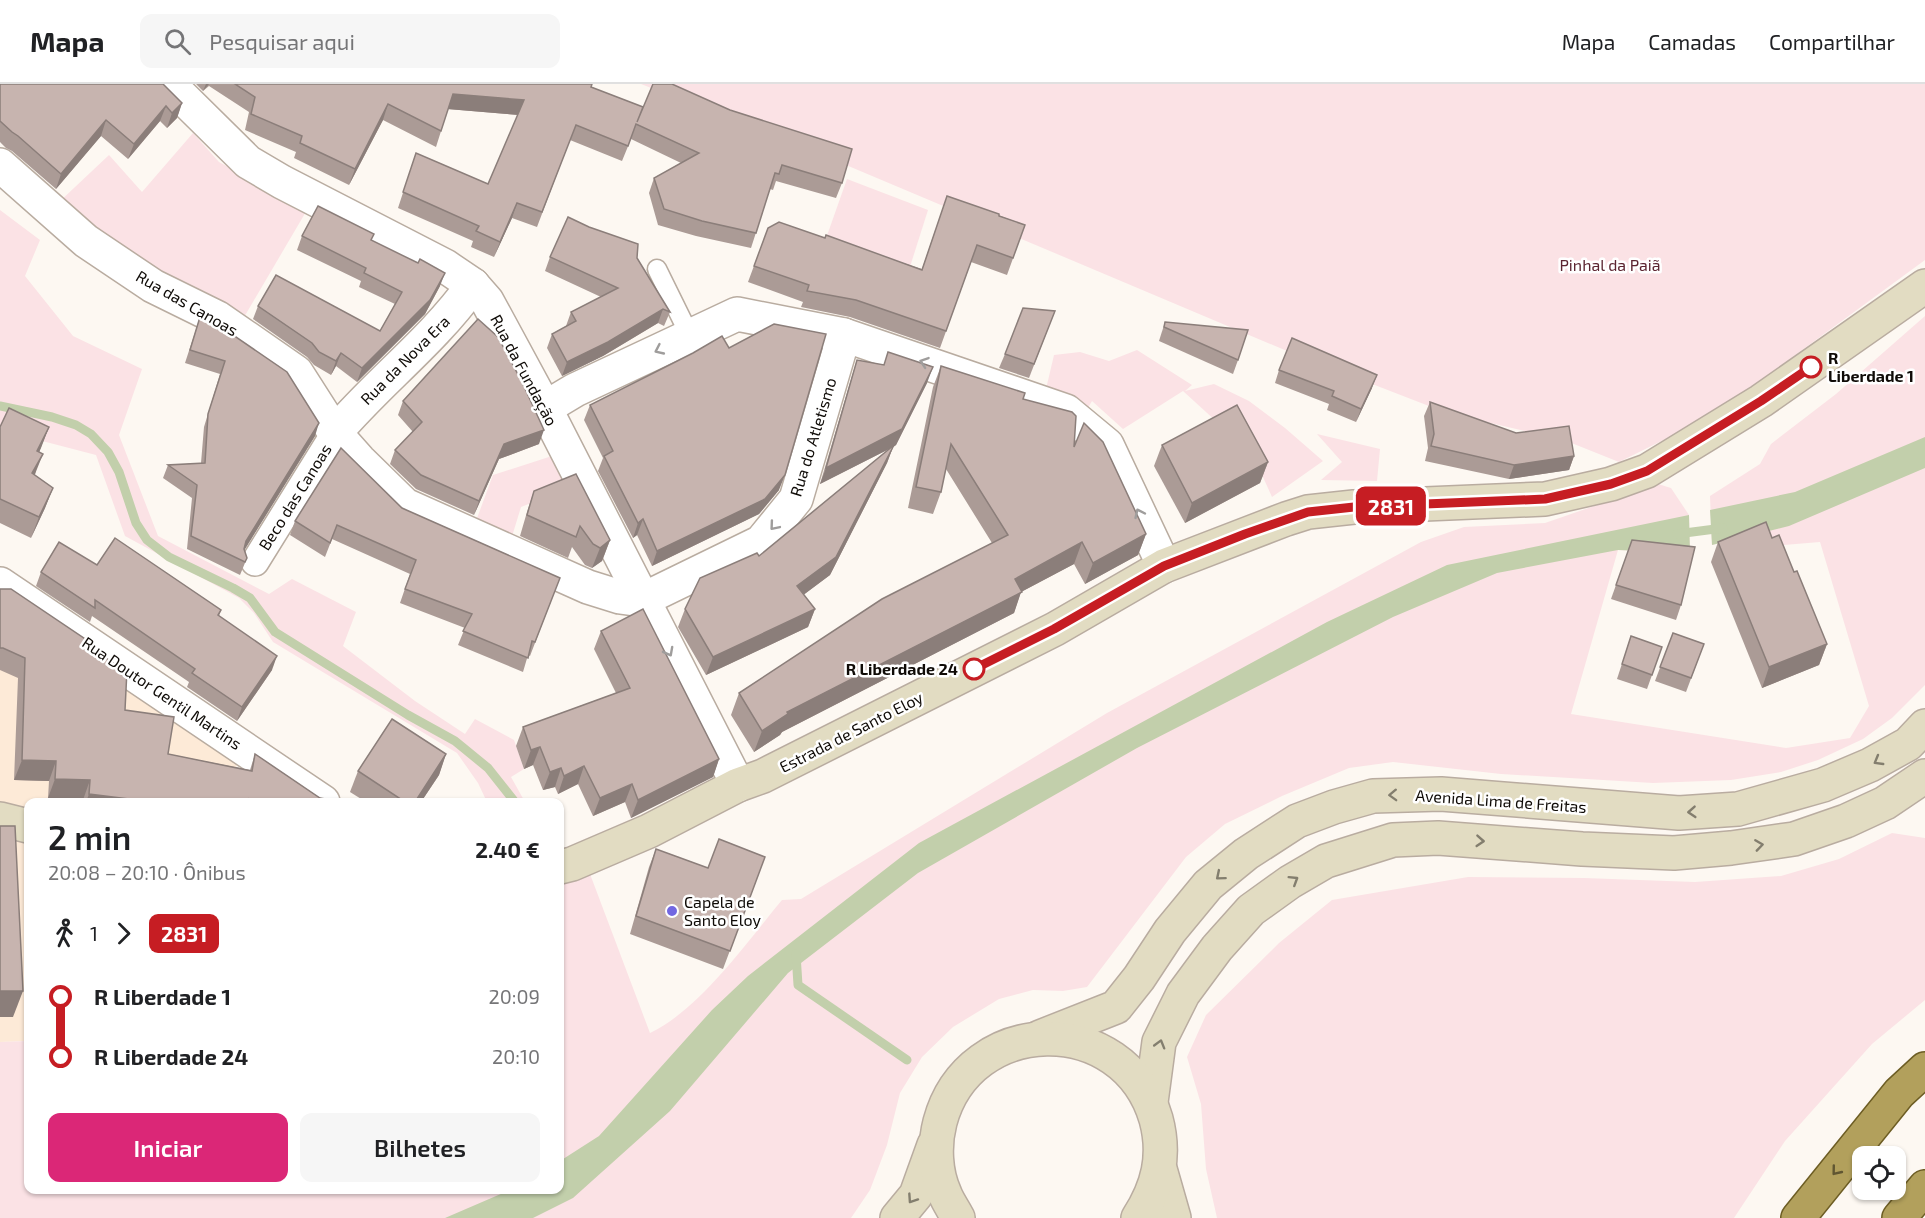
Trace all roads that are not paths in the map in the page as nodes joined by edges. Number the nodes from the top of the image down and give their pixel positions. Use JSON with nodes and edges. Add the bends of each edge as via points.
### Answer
{"nodes":[{"id":1,"x":169,"y":84,"type":"edge"},
{"id":2,"x":0,"y":165,"type":"edge"},
{"id":3,"x":657,"y":269,"type":"dead end"},
{"id":4,"x":473,"y":285,"type":"junction"},
{"id":5,"x":1925,"y":286,"type":"edge"},
{"id":6,"x":844,"y":335,"type":"junction"},
{"id":7,"x":690,"y":336,"type":"junction"},
{"id":8,"x":545,"y":408,"type":"junction"},
{"id":9,"x":335,"y":433,"type":"junction"},
{"id":10,"x":255,"y":562,"type":"dead end"},
{"id":11,"x":1164,"y":566,"type":"junction"},
{"id":12,"x":0,"y":584,"type":"edge"},
{"id":13,"x":642,"y":600,"type":"junction"},
{"id":14,"x":1925,"y":726,"type":"edge"},
{"id":15,"x":1925,"y":776,"type":"edge"},
{"id":16,"x":738,"y":785,"type":"junction"},
{"id":17,"x":317,"y":798,"type":"edge"},
{"id":18,"x":0,"y":819,"type":"edge"},
{"id":19,"x":24,"y":825,"type":"edge"},
{"id":20,"x":564,"y":866,"type":"edge"},
{"id":21,"x":1040,"y":1037,"type":"junction"},
{"id":22,"x":1925,"y":1069,"type":"edge"},
{"id":23,"x":1151,"y":1102,"type":"junction"},
{"id":24,"x":937,"y":1137,"type":"junction"},
{"id":25,"x":1160,"y":1169,"type":"junction"},
{"id":26,"x":1925,"y":1187,"type":"edge"},
{"id":27,"x":897,"y":1218,"type":"edge"},
{"id":28,"x":958,"y":1218,"type":"edge"},
{"id":29,"x":1138,"y":1218,"type":"edge"},
{"id":30,"x":1173,"y":1218,"type":"edge"},
{"id":31,"x":1798,"y":1218,"type":"edge"},
{"id":32,"x":1899,"y":1218,"type":"edge"}],
"edges":[{"from":1,"to":4,"type":"street","name":"Rua da Fundação","via":[[248,162],[445,266]]},
{"from":2,"to":9,"type":"street","name":"Rua das Canoas","via":[[86,241],[153,286],[219,318],[296,372]]},
{"from":3,"to":7,"type":"lane"},
{"from":4,"to":8,"type":"street","name":"Rua da Fundação","via":[[487,301]]},
{"from":4,"to":9,"type":"street","name":"Rua da Nova Era","via":[[440,328]]},
{"from":5,"to":11,"type":"main road","name":"Estrada de Santo Eloy","via":[[1761,401],[1647,471],[1611,484],[1545,499],[1308,512]]},
{"from":6,"to":7,"type":"street","via":[[737,314]]},
{"from":11,"to":6,"type":"street","one_way":true,"via":[[1107,445],[1066,411]]},
{"from":6,"to":13,"type":"street","name":"Rua do Atletismo","one_way":true,"via":[[796,499],[761,542]]},
{"from":7,"to":8,"type":"street","one_way":true},
{"from":8,"to":13,"type":"street","name":"Rua da Fundação"},
{"from":9,"to":10,"type":"street","name":"Beco das Canoas"},
{"from":9,"to":13,"type":"street","name":"Rua das Canoas","via":[[405,505],[588,587]]},
{"from":11,"to":16,"type":"main road","name":"Estrada de Santo Eloy","via":[[1054,629]]},
{"from":12,"to":17,"type":"street","name":"Rua Doutor Gentil Martins"},
{"from":13,"to":16,"type":"street","name":"Rua da Fundação","one_way":true},
{"from":14,"to":21,"type":"main road","name":"Avenida Lima de Freitas","one_way":true,"via":[[1908,744],[1870,765],[1823,785],[1738,809],[1679,813],[1441,794],[1374,796],[1334,807],[1297,821],[1208,885],[1116,1007]]},
{"from":23,"to":15,"type":"main road","one_way":true,"via":[[1159,1042],[1183,994],[1251,910],[1326,861],[1393,840],[1438,838],[1674,853],[1731,848],[1794,839],[1846,821],[1885,803]]},
{"from":16,"to":20,"type":"main road","name":"Estrada de Santo Eloy","via":[[649,831]]},
{"from":18,"to":19,"type":"main road"},
{"from":21,"to":23,"type":"main road","via":[[1074,1040],[1106,1052],[1132,1074]]},
{"from":21,"to":24,"type":"main road","via":[[1010,1044],[982,1059],[960,1080],[944,1107]]},
{"from":22,"to":31,"type":"highway","one_way":true,"via":[[1899,1093]]},
{"from":23,"to":25,"type":"main road","via":[[1160,1134]]},
{"from":24,"to":27,"type":"main road","one_way":true,"via":[[916,1195]]},
{"from":24,"to":28,"type":"main road","via":[[937,1166],[944,1193]]},
{"from":25,"to":29,"type":"main road"},
{"from":25,"to":30,"type":"main road"},
{"from":26,"to":32,"type":"highway"}]}
